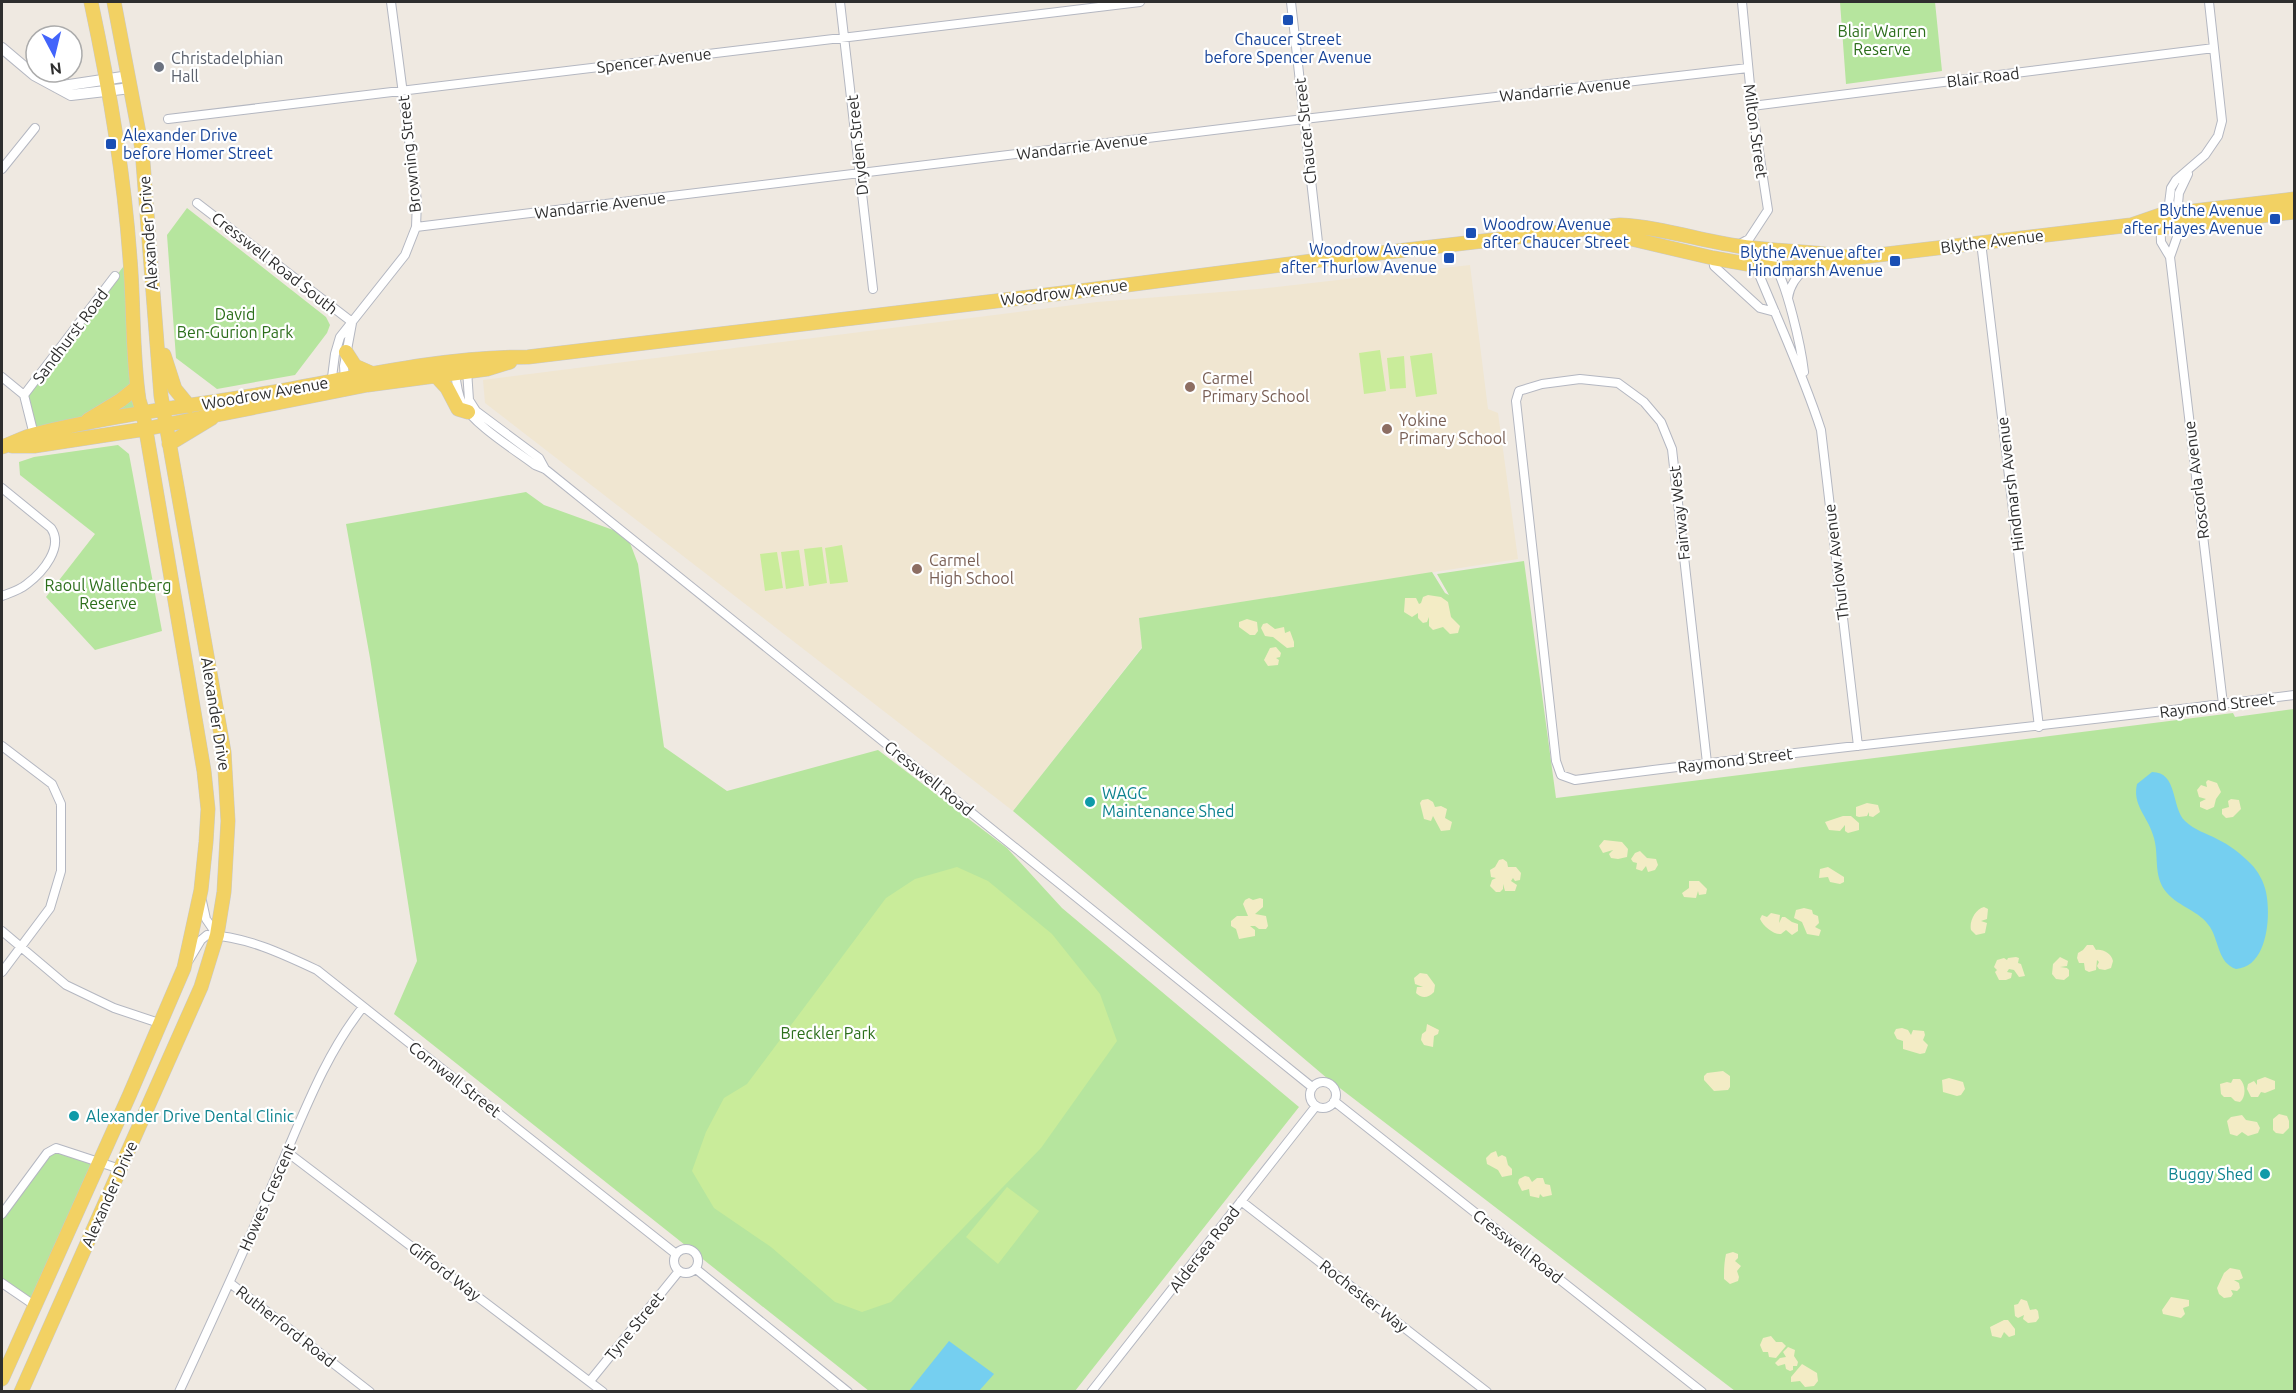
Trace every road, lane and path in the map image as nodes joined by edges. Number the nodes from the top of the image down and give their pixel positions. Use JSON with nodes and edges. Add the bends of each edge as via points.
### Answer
{"nodes":[{"id":1,"x":91,"y":2,"type":"edge"},
{"id":2,"x":114,"y":2,"type":"edge"},
{"id":3,"x":392,"y":2,"type":"edge"},
{"id":4,"x":840,"y":2,"type":"edge"},
{"id":5,"x":1140,"y":2,"type":"edge"},
{"id":6,"x":1292,"y":2,"type":"edge"},
{"id":7,"x":1742,"y":2,"type":"edge"},
{"id":8,"x":2209,"y":2,"type":"edge"},
{"id":9,"x":844,"y":38,"type":"junction"},
{"id":10,"x":2,"y":48,"type":"edge"},
{"id":11,"x":2214,"y":48,"type":"junction"},
{"id":12,"x":1748,"y":68,"type":"junction"},
{"id":13,"x":130,"y":82,"type":"junction"},
{"id":14,"x":108,"y":85,"type":"junction"},
{"id":15,"x":402,"y":90,"type":"junction"},
{"id":16,"x":1752,"y":106,"type":"junction"},
{"id":17,"x":168,"y":119,"type":"dead end"},
{"id":18,"x":1304,"y":119,"type":"junction"},
{"id":19,"x":35,"y":128,"type":"dead end"},
{"id":20,"x":2,"y":170,"type":"edge"},
{"id":21,"x":2189,"y":171,"type":"junction"},
{"id":22,"x":860,"y":173,"type":"junction"},
{"id":23,"x":2295,"y":199,"type":"edge"},
{"id":24,"x":197,"y":203,"type":"dead end"},
{"id":25,"x":2295,"y":212,"type":"edge"},
{"id":26,"x":2177,"y":219,"type":"junction"},
{"id":27,"x":2160,"y":222,"type":"junction"},
{"id":28,"x":416,"y":227,"type":"junction"},
{"id":29,"x":1600,"y":229,"type":"junction"},
{"id":30,"x":1981,"y":242,"type":"junction"},
{"id":31,"x":1736,"y":246,"type":"junction"},
{"id":32,"x":1759,"y":249,"type":"junction"},
{"id":33,"x":2170,"y":257,"type":"junction"},
{"id":34,"x":1713,"y":258,"type":"junction"},
{"id":35,"x":1853,"y":258,"type":"junction"},
{"id":36,"x":1320,"y":260,"type":"junction"},
{"id":37,"x":1807,"y":266,"type":"junction"},
{"id":38,"x":1755,"y":267,"type":"junction"},
{"id":39,"x":1776,"y":269,"type":"junction"},
{"id":40,"x":115,"y":276,"type":"dead end"},
{"id":41,"x":873,"y":289,"type":"dead end"},
{"id":42,"x":1788,"y":303,"type":"junction"},
{"id":43,"x":1775,"y":312,"type":"junction"},
{"id":44,"x":352,"y":322,"type":"junction"},
{"id":45,"x":156,"y":340,"type":"junction"},
{"id":46,"x":346,"y":352,"type":"junction"},
{"id":47,"x":461,"y":366,"type":"junction"},
{"id":48,"x":371,"y":373,"type":"junction"},
{"id":49,"x":435,"y":375,"type":"junction"},
{"id":50,"x":2,"y":377,"type":"edge"},
{"id":51,"x":1804,"y":380,"type":"junction"},
{"id":52,"x":338,"y":385,"type":"junction"},
{"id":53,"x":137,"y":387,"type":"junction"},
{"id":54,"x":1520,"y":391,"type":"joint"},
{"id":55,"x":24,"y":395,"type":"junction"},
{"id":56,"x":189,"y":406,"type":"junction"},
{"id":57,"x":164,"y":410,"type":"junction"},
{"id":58,"x":468,"y":412,"type":"junction"},
{"id":59,"x":143,"y":413,"type":"junction"},
{"id":60,"x":216,"y":415,"type":"junction"},
{"id":61,"x":166,"y":425,"type":"junction"},
{"id":62,"x":79,"y":426,"type":"junction"},
{"id":63,"x":145,"y":429,"type":"junction"},
{"id":64,"x":34,"y":435,"type":"junction"},
{"id":65,"x":169,"y":444,"type":"junction"},
{"id":66,"x":3,"y":447,"type":"edge"},
{"id":67,"x":545,"y":469,"type":"junction"},
{"id":68,"x":2,"y":488,"type":"edge"},
{"id":69,"x":2,"y":596,"type":"edge"},
{"id":70,"x":2295,"y":695,"type":"edge"},
{"id":71,"x":2223,"y":704,"type":"junction"},
{"id":72,"x":2039,"y":727,"type":"junction"},
{"id":73,"x":2,"y":746,"type":"edge"},
{"id":74,"x":1858,"y":746,"type":"junction"},
{"id":75,"x":1707,"y":763,"type":"junction"},
{"id":76,"x":201,"y":890,"type":"junction"},
{"id":77,"x":2,"y":931,"type":"edge"},
{"id":78,"x":217,"y":935,"type":"junction"},
{"id":79,"x":22,"y":947,"type":"junction"},
{"id":80,"x":184,"y":968,"type":"junction"},
{"id":81,"x":2,"y":972,"type":"edge"},
{"id":82,"x":363,"y":1007,"type":"junction"},
{"id":83,"x":159,"y":1023,"type":"junction"},
{"id":84,"x":1312,"y":1087,"type":"junction"},
{"id":85,"x":1334,"y":1101,"type":"junction"},
{"id":86,"x":1316,"y":1106,"type":"junction"},
{"id":87,"x":287,"y":1152,"type":"junction"},
{"id":88,"x":99,"y":1162,"type":"junction"},
{"id":89,"x":120,"y":1170,"type":"junction"},
{"id":90,"x":1241,"y":1201,"type":"junction"},
{"id":91,"x":2,"y":1214,"type":"edge"},
{"id":92,"x":676,"y":1254,"type":"junction"},
{"id":93,"x":696,"y":1269,"type":"junction"},
{"id":94,"x":679,"y":1271,"type":"junction"},
{"id":95,"x":2,"y":1283,"type":"edge"},
{"id":96,"x":230,"y":1283,"type":"junction"},
{"id":97,"x":34,"y":1305,"type":"junction"},
{"id":98,"x":2,"y":1379,"type":"edge"},
{"id":99,"x":590,"y":1381,"type":"junction"},
{"id":100,"x":21,"y":1392,"type":"edge"},
{"id":101,"x":179,"y":1392,"type":"edge"},
{"id":102,"x":370,"y":1392,"type":"edge"},
{"id":103,"x":603,"y":1392,"type":"edge"},
{"id":104,"x":848,"y":1392,"type":"edge"},
{"id":105,"x":1091,"y":1392,"type":"edge"},
{"id":106,"x":1487,"y":1392,"type":"edge"},
{"id":107,"x":1702,"y":1392,"type":"edge"}],
"edges":[{"from":1,"to":14,"type":"main road","name":"Alexander Drive"},
{"from":2,"to":13,"type":"main road","name":"Alexander Drive"},
{"from":3,"to":15,"type":"street","name":"Browning Street"},
{"from":4,"to":9,"type":"street","name":"Dryden Street"},
{"from":5,"to":9,"type":"street","name":"Spencer Avenue"},
{"from":6,"to":18,"type":"street","name":"Chaucer Street"},
{"from":7,"to":12,"type":"street","name":"Milton Street"},
{"from":8,"to":11,"type":"street"},
{"from":9,"to":15,"type":"street","name":"Spencer Avenue"},
{"from":9,"to":22,"type":"street","name":"Dryden Street"},
{"from":10,"to":14,"type":"street","via":[[34,75],[71,95]]},
{"from":11,"to":16,"type":"street","name":"Blair Road"},
{"from":11,"to":21,"type":"street","via":[[2222,122],[2213,144]]},
{"from":12,"to":16,"type":"street","name":"Milton Street"},
{"from":12,"to":18,"type":"street","name":"Wandarrie Avenue"},
{"from":13,"to":14,"type":"street"},
{"from":13,"to":45,"type":"main road","name":"Alexander Drive","via":[[142,149]]},
{"from":14,"to":53,"type":"main road","name":"Alexander Drive","via":[[130,258]]},
{"from":15,"to":17,"type":"street","name":"Spencer Avenue"},
{"from":15,"to":28,"type":"street","name":"Browning Street","via":[[417,201]]},
{"from":16,"to":31,"type":"street","name":"Milton Street","via":[[1768,210],[1749,239]]},
{"from":18,"to":22,"type":"street","name":"Wandarrie Avenue"},
{"from":18,"to":36,"type":"street","name":"Chaucer Street"},
{"from":19,"to":20,"type":"street"},
{"from":21,"to":26,"type":"street","name":"Roscorla Avenue","via":[[2179,193]]},
{"from":21,"to":27,"type":"street","via":[[2171,188],[2169,204]]},
{"from":22,"to":28,"type":"street","name":"Wandarrie Avenue"},
{"from":22,"to":41,"type":"street","name":"Dryden Street"},
{"from":23,"to":26,"type":"main road","name":"Blythe Avenue"},
{"from":24,"to":44,"type":"street","name":"Cresswell Road South"},
{"from":25,"to":26,"type":"main road","name":"Blythe Avenue"},
{"from":26,"to":27,"type":"main road","name":"Blythe Avenue"},
{"from":26,"to":33,"type":"street","name":"Roscorla Avenue","via":[[2177,237]]},
{"from":27,"to":30,"type":"main road","name":"Blythe Avenue"},
{"from":27,"to":33,"type":"street","name":"Roscorla Avenue","via":[[2161,242]]},
{"from":28,"to":44,"type":"street","name":"Browning Street","via":[[405,255]]},
{"from":29,"to":31,"type":"main road","name":"Woodrow Avenue","via":[[1635,226]]},
{"from":29,"to":34,"type":"main road","name":"Woodrow Avenue"},
{"from":29,"to":36,"type":"main road","name":"Woodrow Avenue"},
{"from":30,"to":35,"type":"main road","name":"Blythe Avenue"},
{"from":30,"to":72,"type":"street","name":"Hindmarsh Avenue"},
{"from":31,"to":32,"type":"main road","name":"Blythe Avenue"},
{"from":32,"to":35,"type":"main road","name":"Blythe Avenue"},
{"from":32,"to":39,"type":"street","name":"Thurlow Avenue"},
{"from":33,"to":71,"type":"street","name":"Roscorla Avenue"},
{"from":34,"to":38,"type":"main road","name":"Blythe Avenue"},
{"from":34,"to":43,"type":"street","via":[[1714,266],[1760,308]]},
{"from":35,"to":37,"type":"main road","name":"Blythe Avenue"},
{"from":36,"to":47,"type":"main road","name":"Woodrow Avenue","via":[[528,357],[486,357]]},
{"from":37,"to":39,"type":"main road","name":"Blythe Avenue"},
{"from":37,"to":42,"type":"street","via":[[1795,278]]},
{"from":38,"to":39,"type":"main road","name":"Blythe Avenue"},
{"from":38,"to":43,"type":"street","name":"Thurlow Avenue"},
{"from":39,"to":42,"type":"street","name":"Thurlow Avenue"},
{"from":40,"to":55,"type":"street","name":"Sandhurst Road"},
{"from":42,"to":51,"type":"street","name":"Thurlow Avenue","via":[[1802,354]]},
{"from":43,"to":51,"type":"street","name":"Thurlow Avenue"},
{"from":44,"to":46,"type":"street","name":"Browning Street"},
{"from":44,"to":52,"type":"street","name":"Browning Street","via":[[340,337]]},
{"from":45,"to":56,"type":"main road","via":[[172,382]]},
{"from":45,"to":57,"type":"main road","name":"Alexander Drive"},
{"from":46,"to":48,"type":"main road","via":[[355,366]]},
{"from":46,"to":52,"type":"street","name":"Browning Street"},
{"from":47,"to":48,"type":"main road","name":"Woodrow Avenue"},
{"from":47,"to":49,"type":"main road","name":"Woodrow Avenue"},
{"from":47,"to":58,"type":"street","name":"Cresswell Road","via":[[459,394]]},
{"from":47,"to":67,"type":"street","name":"Cresswell Road","via":[[469,400],[476,411],[539,458]]},
{"from":48,"to":52,"type":"main road","name":"Woodrow Avenue"},
{"from":49,"to":52,"type":"main road","name":"Woodrow Avenue"},
{"from":49,"to":58,"type":"main road","via":[[458,409]]},
{"from":50,"to":55,"type":"street"},
{"from":51,"to":74,"type":"street","name":"Thurlow Avenue","via":[[1821,430]]},
{"from":52,"to":56,"type":"main road","name":"Woodrow Avenue"},
{"from":52,"to":60,"type":"main road","name":"Woodrow Avenue"},
{"from":53,"to":59,"type":"main road","name":"Alexander Drive"},
{"from":53,"to":62,"type":"main road"},
{"from":54,"to":75,"type":"street","name":"Fairway West","via":[[1580,379],[1618,383],[1644,402],[1661,422],[1672,449]]},
{"from":54,"to":75,"type":"street","name":"Raymond Street","via":[[1516,401],[1556,761],[1561,775],[1575,780]]},
{"from":55,"to":64,"type":"street"},
{"from":56,"to":57,"type":"main road","name":"Woodrow Avenue"},
{"from":57,"to":59,"type":"main road","name":"Woodrow Avenue"},
{"from":57,"to":61,"type":"main road","name":"Alexander Drive"},
{"from":58,"to":67,"type":"street","name":"Cresswell Road","via":[[525,458]]},
{"from":59,"to":62,"type":"main road","name":"Woodrow Avenue"},
{"from":59,"to":63,"type":"main road","name":"Alexander Drive"},
{"from":60,"to":61,"type":"main road","name":"Woodrow Avenue"},
{"from":60,"to":65,"type":"main road"},
{"from":61,"to":63,"type":"main road","name":"Woodrow Avenue"},
{"from":61,"to":65,"type":"main road","name":"Alexander Drive"},
{"from":62,"to":64,"type":"main road","name":"Woodrow Avenue"},
{"from":63,"to":66,"type":"main road","name":"Woodrow Avenue"},
{"from":63,"to":76,"type":"main road","name":"Alexander Drive","via":[[204,771],[207,842]]},
{"from":64,"to":66,"type":"main road","name":"Woodrow Avenue"},
{"from":65,"to":78,"type":"main road","name":"Alexander Drive","via":[[224,752],[228,821]]},
{"from":67,"to":84,"type":"street","name":"Cresswell Road"},
{"from":68,"to":69,"type":"street","via":[[51,528],[56,543],[34,578]]},
{"from":70,"to":71,"type":"street","name":"Raymond Street"},
{"from":71,"to":72,"type":"street","name":"Raymond Street"},
{"from":72,"to":74,"type":"street","name":"Raymond Street"},
{"from":73,"to":79,"type":"street","via":[[52,784],[61,804],[61,871],[50,908]]},
{"from":74,"to":75,"type":"street","name":"Raymond Street"},
{"from":76,"to":78,"type":"street","via":[[202,909]]},
{"from":76,"to":80,"type":"main road","name":"Alexander Drive"},
{"from":77,"to":79,"type":"street"},
{"from":78,"to":80,"type":"street","via":[[201,940]]},
{"from":78,"to":82,"type":"street","name":"Cornwall Street","via":[[270,949],[316,970]]},
{"from":78,"to":89,"type":"main road","name":"Alexander Drive","via":[[201,987]]},
{"from":79,"to":81,"type":"street"},
{"from":79,"to":83,"type":"street","via":[[66,985],[114,1008]]},
{"from":80,"to":83,"type":"main road","name":"Alexander Drive"},
{"from":82,"to":87,"type":"street","name":"Howes Crescent","via":[[339,1041]]},
{"from":82,"to":92,"type":"street","name":"Cornwall Street"},
{"from":83,"to":88,"type":"main road","name":"Alexander Drive"},
{"from":84,"to":85,"type":"street","name":"Cresswell Road","via":[[1321,1082],[1330,1084],[1336,1092]]},
{"from":84,"to":86,"type":"street","via":[[1311,1099]]},
{"from":85,"to":86,"type":"street","via":[[1326,1107]]},
{"from":85,"to":107,"type":"street","name":"Cresswell Road"},
{"from":86,"to":90,"type":"street","name":"Aldersea Road"},
{"from":87,"to":96,"type":"street","name":"Howes Crescent"},
{"from":87,"to":99,"type":"street","name":"Gifford Way"},
{"from":88,"to":89,"type":"street"},
{"from":88,"to":91,"type":"street","via":[[57,1148],[47,1154]]},
{"from":88,"to":97,"type":"main road","name":"Alexander Drive"},
{"from":89,"to":100,"type":"main road","name":"Alexander Drive"},
{"from":90,"to":105,"type":"street","name":"Aldersea Road"},
{"from":90,"to":106,"type":"street","name":"Rochester Way"},
{"from":92,"to":93,"type":"street","via":[[683,1250],[693,1252],[698,1258]]},
{"from":92,"to":94,"type":"street","via":[[674,1263]]},
{"from":93,"to":94,"type":"street","via":[[686,1274]]},
{"from":93,"to":104,"type":"street"},
{"from":94,"to":99,"type":"street","name":"Tyne Street"},
{"from":95,"to":97,"type":"street"},
{"from":96,"to":101,"type":"street","name":"Howes Crescent"},
{"from":96,"to":102,"type":"street","name":"Rutherford Road"},
{"from":97,"to":98,"type":"main road","name":"Alexander Drive"},
{"from":99,"to":103,"type":"street","name":"Gifford Way"}]}
